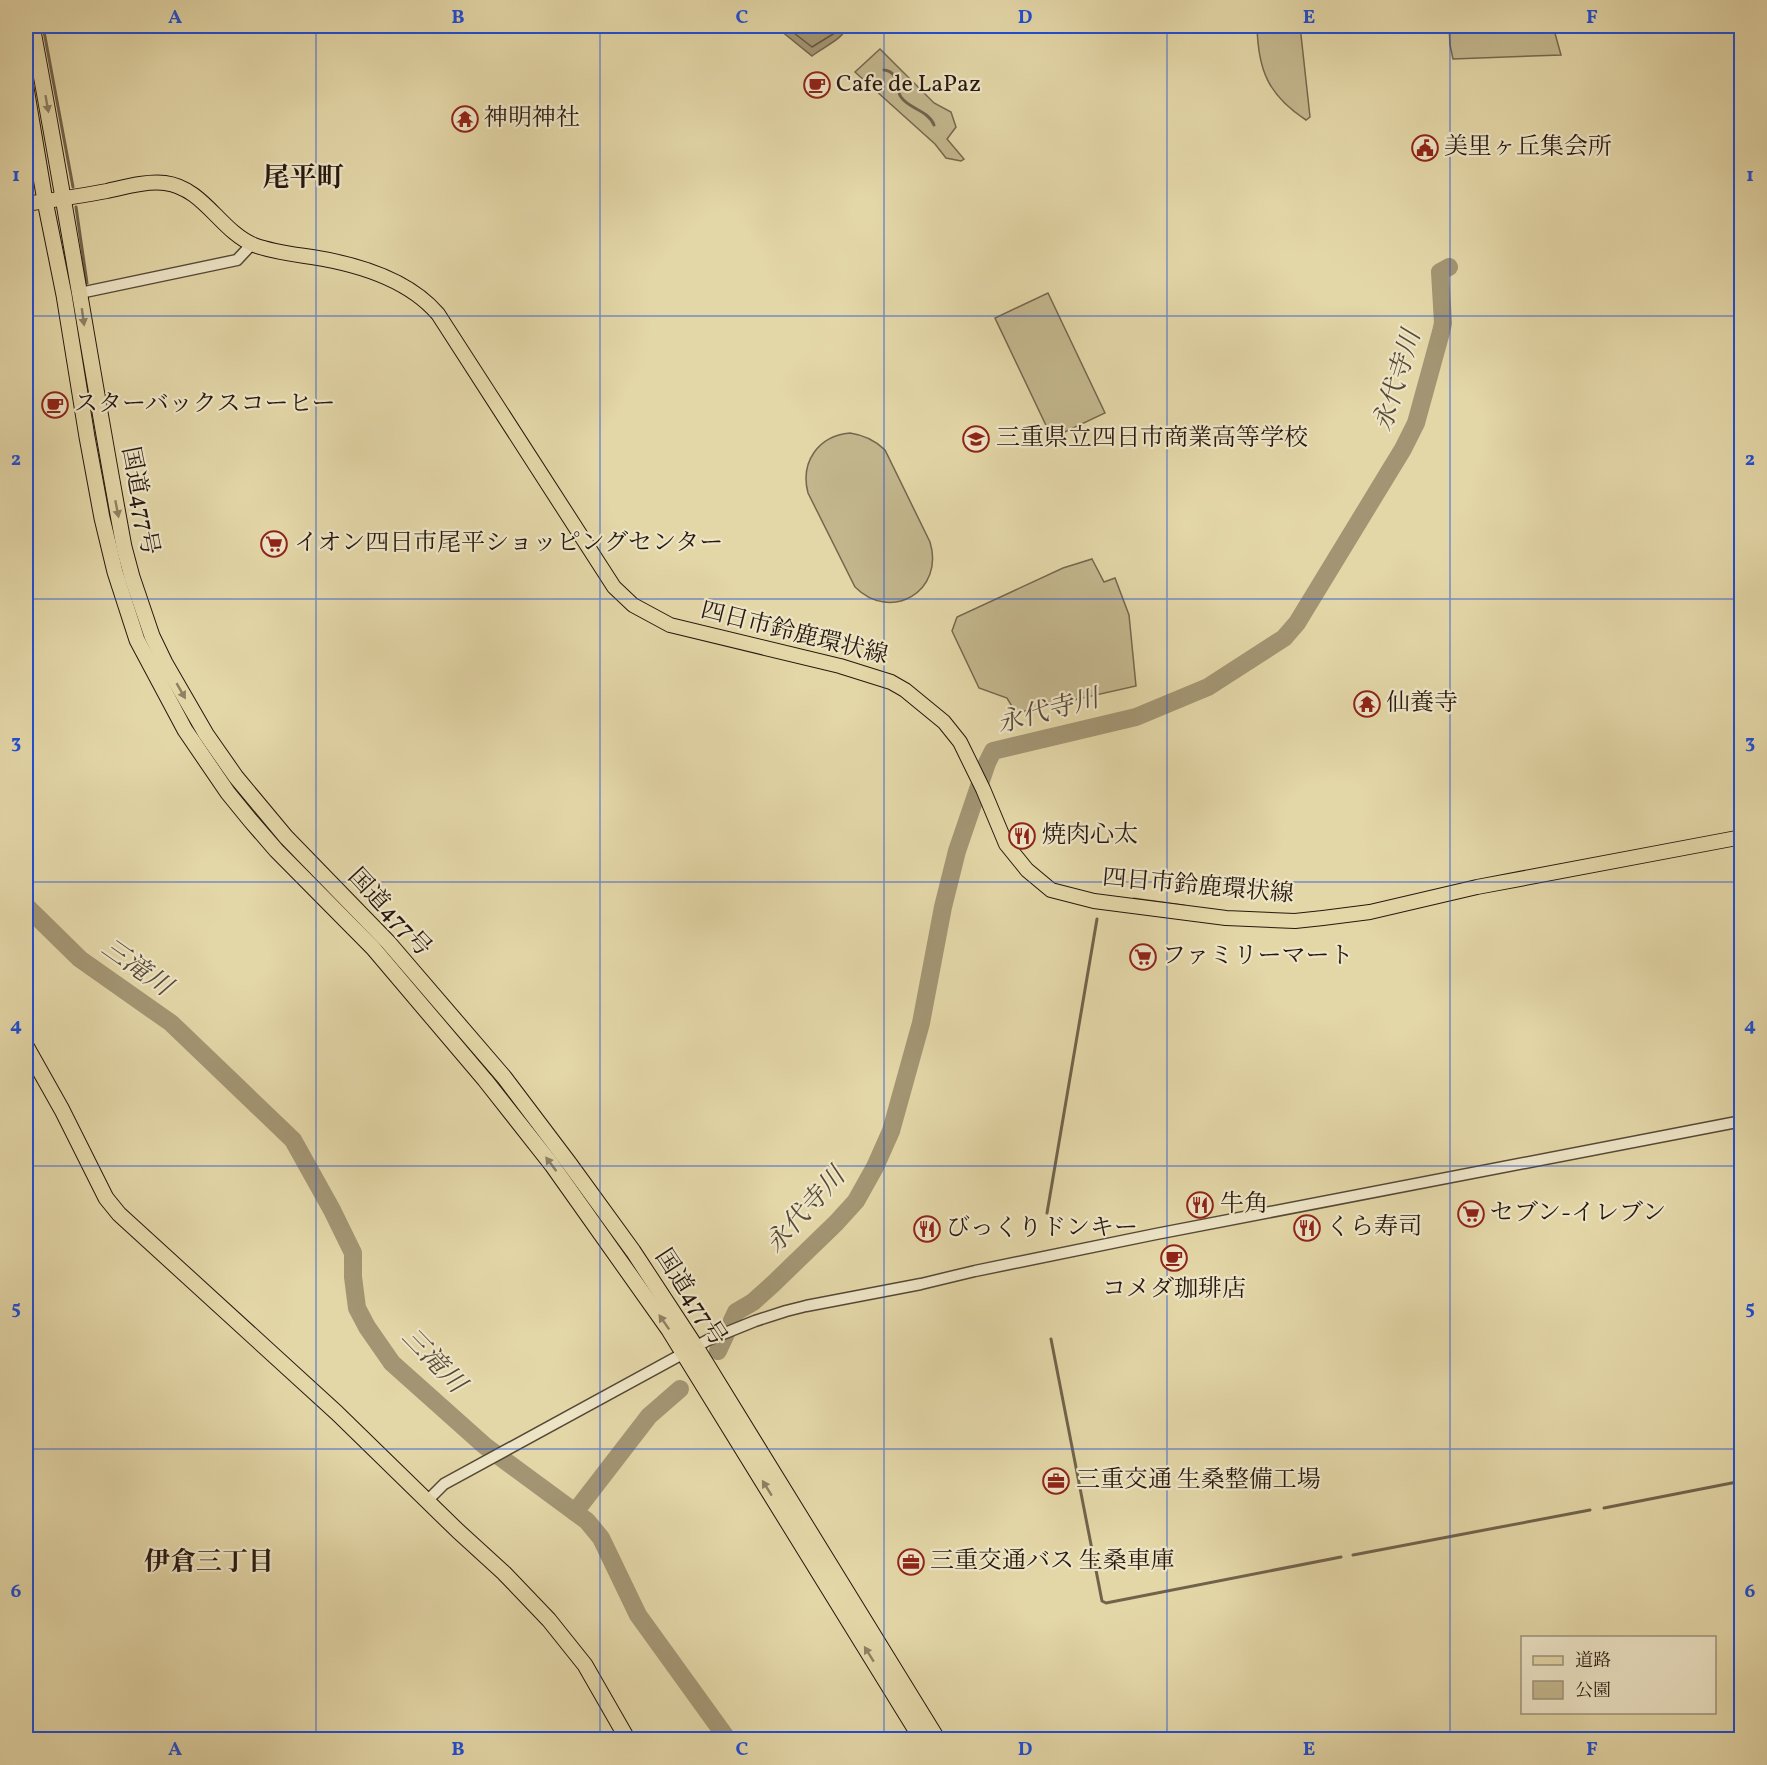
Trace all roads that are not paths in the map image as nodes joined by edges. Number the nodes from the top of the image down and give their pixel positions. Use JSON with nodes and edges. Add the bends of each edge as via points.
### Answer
{"nodes":[{"id":1,"x":32,"y":26,"type":"edge"},
{"id":2,"x":26,"y":88,"type":"edge"},
{"id":3,"x":64,"y":198,"type":"junction"},
{"id":4,"x":45,"y":201,"type":"junction"},
{"id":5,"x":26,"y":204,"type":"edge"},
{"id":6,"x":252,"y":244,"type":"junction"},
{"id":7,"x":80,"y":293,"type":"junction"},
{"id":8,"x":1742,"y":837,"type":"edge"},
{"id":9,"x":26,"y":1046,"type":"edge"},
{"id":10,"x":1742,"y":1122,"type":"edge"},
{"id":11,"x":690,"y":1350,"type":"junction"},
{"id":12,"x":427,"y":1501,"type":"junction"},
{"id":13,"x":894,"y":1666,"type":"junction"},
{"id":14,"x":628,"y":1740,"type":"edge"},
{"id":15,"x":924,"y":1740,"type":"edge"},
{"id":16,"x":938,"y":1740,"type":"edge"}],
"edges":[{"from":1,"to":3,"type":"highway","name":"国道477号","one_way":true},
{"from":2,"to":4,"type":"highway","name":"国道477号"},
{"from":3,"to":4,"type":"main road","name":"四日市鈴鹿環状線"},
{"from":3,"to":6,"type":"main road","name":"四日市鈴鹿環状線","via":[[166,183],[183,188],[203,202],[238,236]]},
{"from":3,"to":7,"type":"highway","name":"国道477号"},
{"from":4,"to":5,"type":"main road","name":"四日市鈴鹿環状線"},
{"from":11,"to":4,"type":"highway","name":"国道477号","one_way":true,"via":[[669,1330],[552,1165],[486,1080],[373,948],[270,842],[228,793],[185,730],[137,640],[114,572]]},
{"from":6,"to":7,"type":"street","via":[[237,260]]},
{"from":6,"to":8,"type":"main road","name":"四日市鈴鹿環状線","via":[[388,278],[432,307],[614,587],[633,605],[675,627],[840,666],[905,690],[944,722],[960,742],[1006,844],[1027,870],[1052,890],[1094,901],[1226,918],[1295,921],[1370,912],[1477,887]]},
{"from":7,"to":11,"type":"highway","name":"国道477号","one_way":true,"via":[[132,577],[165,663],[236,777],[286,837],[388,942],[504,1077],[633,1251]]},
{"from":9,"to":12,"type":"highway","via":[[118,1214],[337,1413]]},
{"from":10,"to":11,"type":"street","via":[[1167,1231],[806,1306],[743,1326]]},
{"from":11,"to":12,"type":"street","via":[[444,1484]]},
{"from":11,"to":13,"type":"highway","name":"国道477号"},
{"from":15,"to":11,"type":"highway","name":"国道477号","one_way":true},
{"from":12,"to":14,"type":"highway","via":[[549,1620],[585,1665]]},
{"from":13,"to":15,"type":"highway","via":[[892,1681]]},
{"from":13,"to":16,"type":"highway","name":"国道477号"}]}
